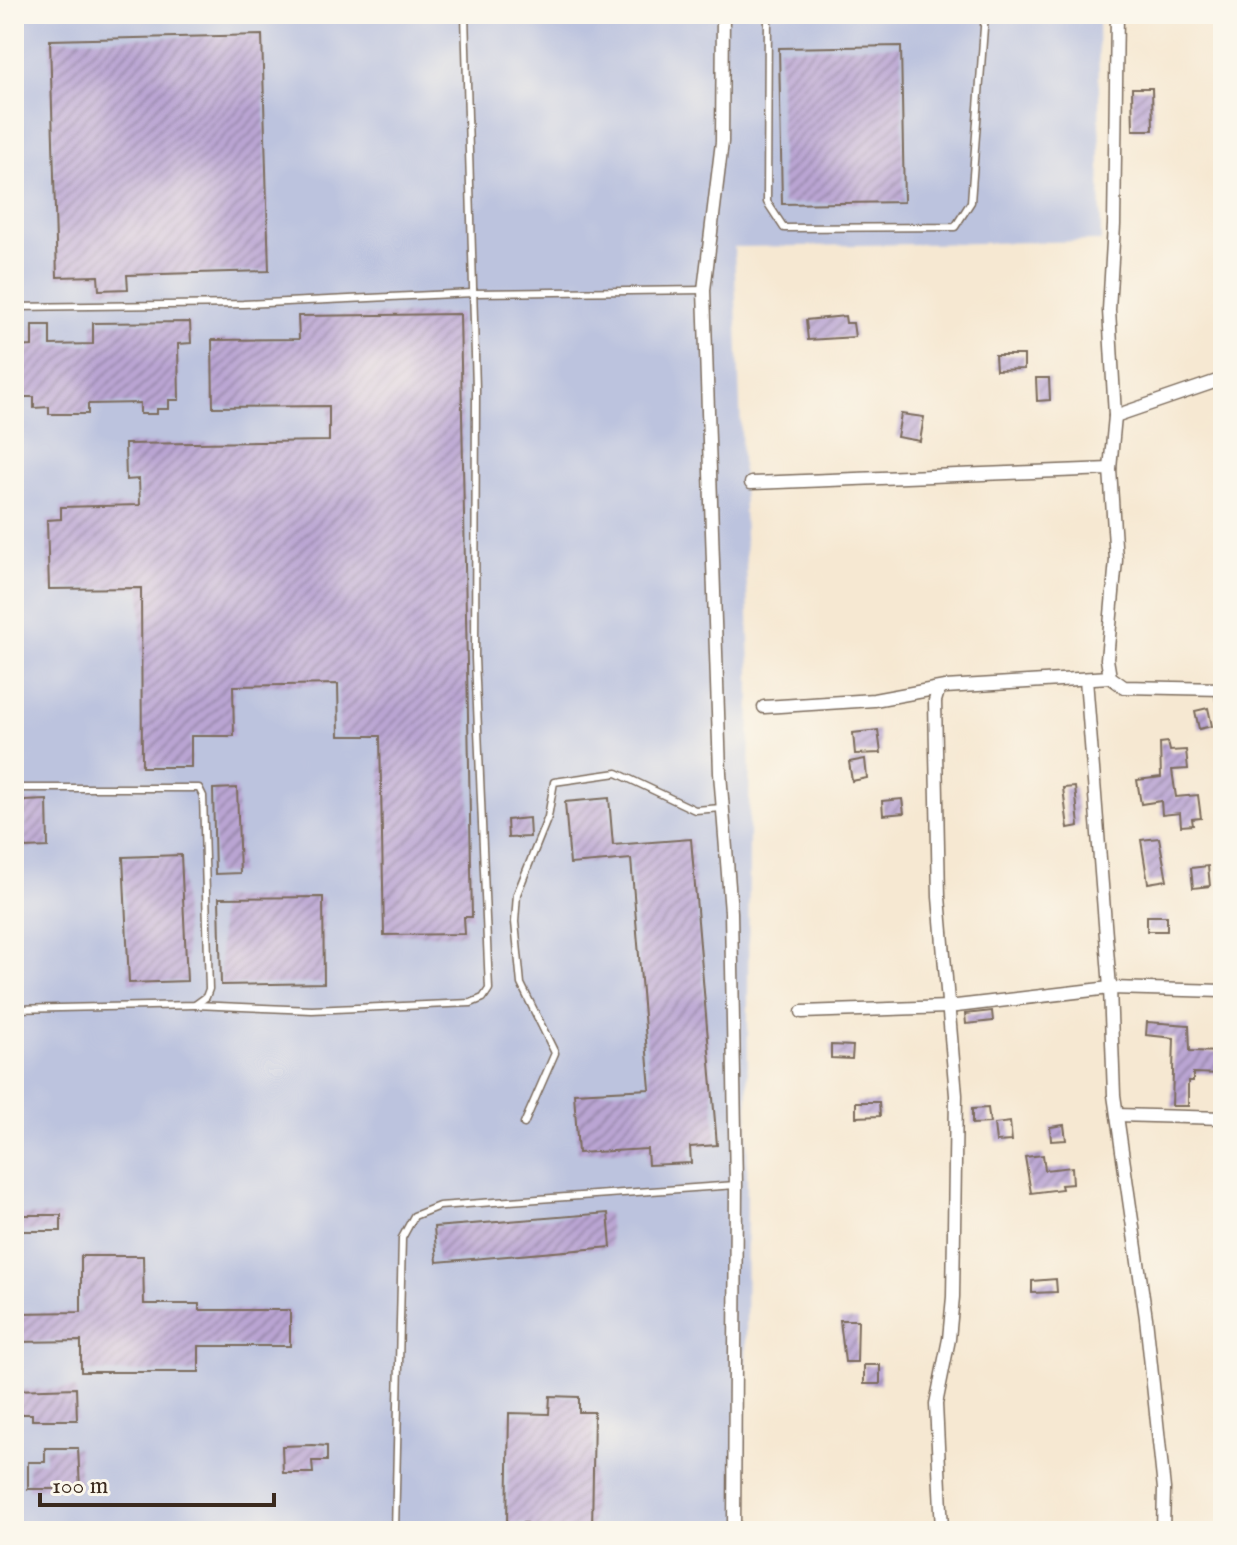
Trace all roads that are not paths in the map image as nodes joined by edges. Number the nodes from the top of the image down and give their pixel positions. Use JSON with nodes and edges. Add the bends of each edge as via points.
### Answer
{"nodes":[{"id":1,"x":465,"y":14,"type":"edge"},
{"id":2,"x":723,"y":14,"type":"edge"},
{"id":3,"x":768,"y":14,"type":"edge"},
{"id":4,"x":985,"y":14,"type":"edge"},
{"id":5,"x":1117,"y":14,"type":"edge"},
{"id":6,"x":704,"y":290,"type":"junction"},
{"id":7,"x":473,"y":293,"type":"junction"},
{"id":8,"x":14,"y":307,"type":"edge"},
{"id":9,"x":1223,"y":379,"type":"edge"},
{"id":10,"x":1115,"y":416,"type":"junction"},
{"id":11,"x":1110,"y":469,"type":"junction"},
{"id":12,"x":751,"y":483,"type":"dead end"},
{"id":13,"x":1110,"y":677,"type":"junction"},
{"id":14,"x":1086,"y":679,"type":"junction"},
{"id":15,"x":1222,"y":689,"type":"edge"},
{"id":16,"x":938,"y":691,"type":"junction"},
{"id":17,"x":1223,"y":706,"type":"edge"},
{"id":18,"x":764,"y":707,"type":"dead end"},
{"id":19,"x":14,"y":788,"type":"edge"},
{"id":20,"x":723,"y":808,"type":"junction"},
{"id":21,"x":1110,"y":988,"type":"junction"},
{"id":22,"x":1223,"y":991,"type":"edge"},
{"id":23,"x":195,"y":1005,"type":"junction"},
{"id":24,"x":948,"y":1007,"type":"junction"},
{"id":25,"x":14,"y":1009,"type":"edge"},
{"id":26,"x":802,"y":1012,"type":"dead end"},
{"id":27,"x":1117,"y":1115,"type":"junction"},
{"id":28,"x":1223,"y":1118,"type":"edge"},
{"id":29,"x":524,"y":1124,"type":"dead end"},
{"id":30,"x":736,"y":1185,"type":"junction"},
{"id":31,"x":395,"y":1531,"type":"edge"},
{"id":32,"x":734,"y":1531,"type":"edge"},
{"id":33,"x":942,"y":1531,"type":"edge"},
{"id":34,"x":1163,"y":1531,"type":"edge"}],
"edges":[{"from":1,"to":7,"type":"lane"},
{"from":2,"to":6,"type":"street","via":[[722,142]]},
{"from":3,"to":4,"type":"lane","via":[[767,202],[784,228],[955,227],[971,202]]},
{"from":5,"to":10,"type":"street","via":[[1109,310]]},
{"from":6,"to":7,"type":"lane"},
{"from":6,"to":20,"type":"street"},
{"from":7,"to":8,"type":"lane"},
{"from":7,"to":23,"type":"lane","via":[[475,658],[489,989],[471,1003],[312,1010]]},
{"from":9,"to":10,"type":"street"},
{"from":10,"to":11,"type":"street"},
{"from":11,"to":12,"type":"street"},
{"from":11,"to":13,"type":"street","via":[[1116,560]]},
{"from":13,"to":14,"type":"street"},
{"from":13,"to":15,"type":"street","via":[[1124,687]]},
{"from":14,"to":16,"type":"street"},
{"from":14,"to":21,"type":"street"},
{"from":15,"to":17,"type":"street"},
{"from":16,"to":18,"type":"street"},
{"from":16,"to":24,"type":"street","via":[[939,897]]},
{"from":19,"to":23,"type":"lane","via":[[199,788],[209,989]]},
{"from":20,"to":29,"type":"lane","via":[[695,810],[617,773],[554,782],[548,817],[517,894],[521,984],[555,1053]]},
{"from":20,"to":30,"type":"street","via":[[731,912]]},
{"from":21,"to":22,"type":"street"},
{"from":21,"to":24,"type":"street"},
{"from":21,"to":27,"type":"street"},
{"from":23,"to":25,"type":"lane"},
{"from":24,"to":26,"type":"street"},
{"from":24,"to":33,"type":"street","via":[[956,1095],[953,1297],[936,1404]]},
{"from":27,"to":28,"type":"street"},
{"from":27,"to":34,"type":"street","via":[[1150,1349]]},
{"from":30,"to":31,"type":"lane","via":[[439,1206],[414,1216],[402,1238]]},
{"from":30,"to":32,"type":"street"}]}
